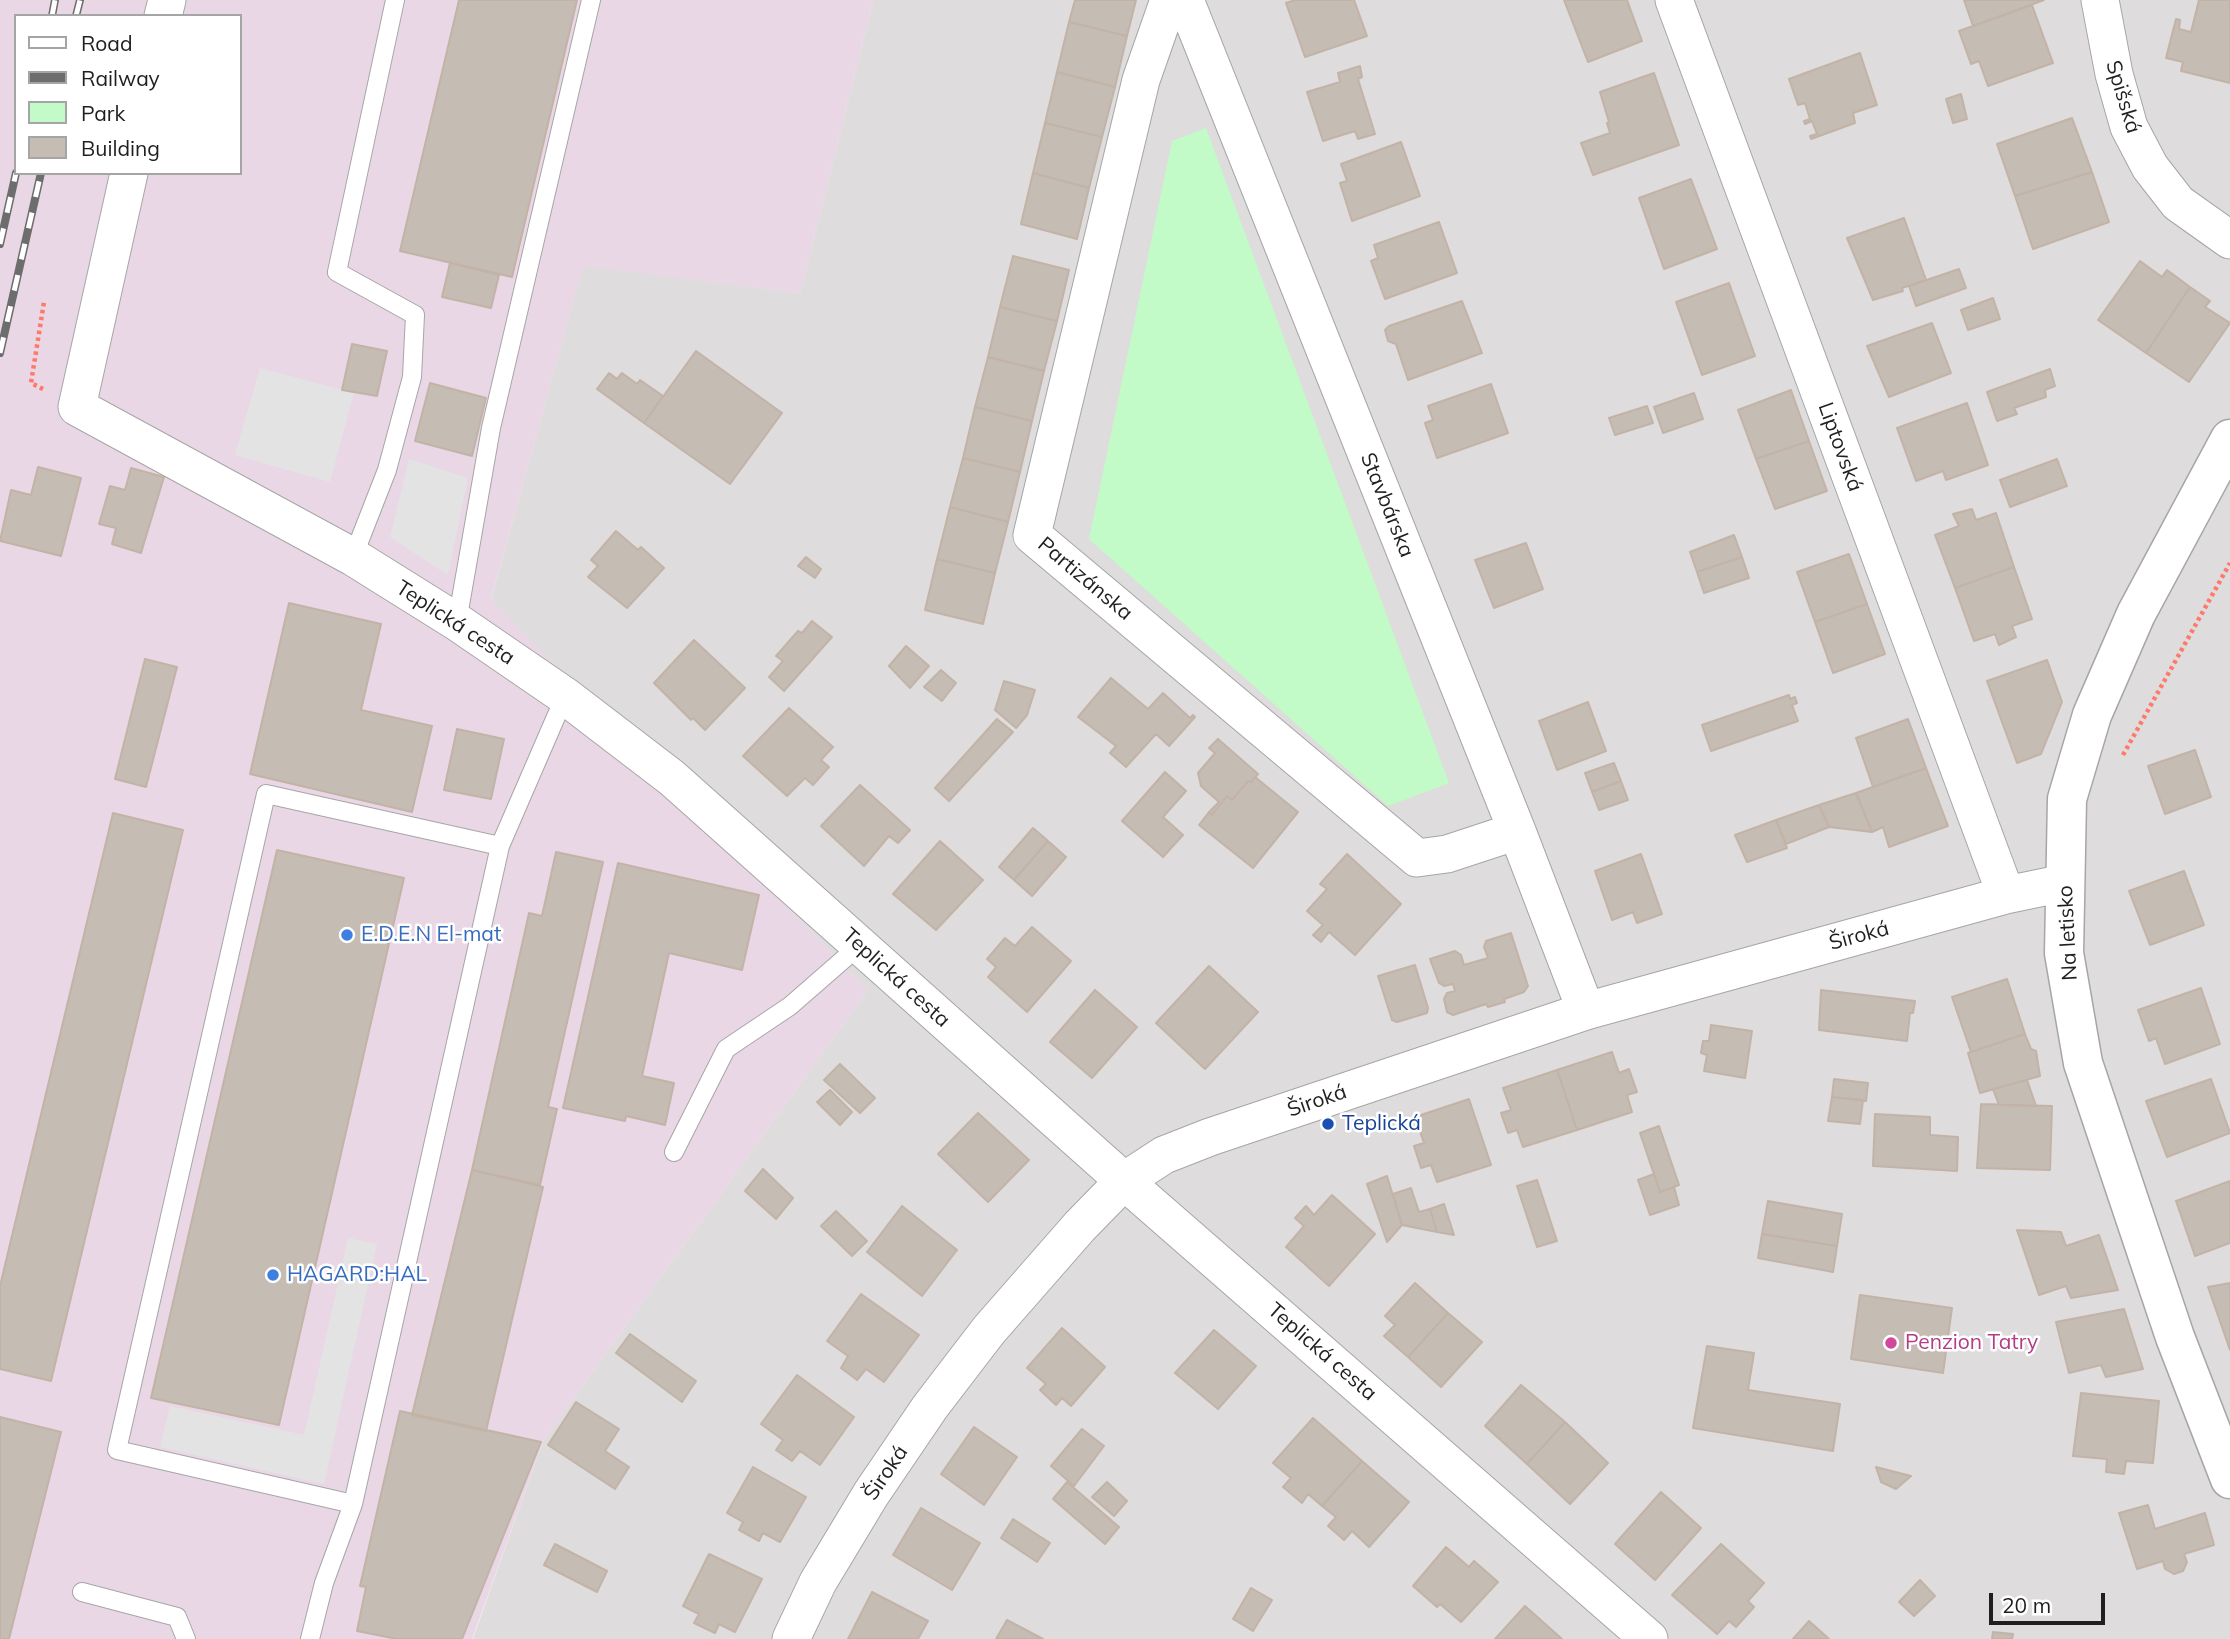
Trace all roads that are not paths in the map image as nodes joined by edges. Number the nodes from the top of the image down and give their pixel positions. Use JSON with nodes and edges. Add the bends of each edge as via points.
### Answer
{"nodes":[{"id":1,"x":394,"y":0,"type":"edge"},
{"id":2,"x":591,"y":0,"type":"edge"},
{"id":3,"x":1169,"y":0,"type":"edge"},
{"id":4,"x":1185,"y":0,"type":"edge"},
{"id":5,"x":1674,"y":0,"type":"edge"},
{"id":6,"x":2100,"y":0,"type":"edge"},
{"id":7,"x":129,"y":175,"type":"edge"},
{"id":8,"x":2230,"y":240,"type":"edge"},
{"id":9,"x":2230,"y":439,"type":"edge"},
{"id":10,"x":353,"y":557,"type":"junction"},
{"id":11,"x":457,"y":622,"type":"junction"},
{"id":12,"x":565,"y":696,"type":"junction"},
{"id":13,"x":1517,"y":831,"type":"junction"},
{"id":14,"x":500,"y":846,"type":"junction"},
{"id":15,"x":2064,"y":883,"type":"junction"},
{"id":16,"x":2006,"y":895,"type":"junction"},
{"id":17,"x":860,"y":945,"type":"junction"},
{"id":18,"x":1586,"y":1011,"type":"junction"},
{"id":19,"x":674,"y":1152,"type":"dead end"},
{"id":20,"x":1124,"y":1181,"type":"junction"},
{"id":21,"x":2230,"y":1479,"type":"edge"},
{"id":22,"x":352,"y":1504,"type":"junction"},
{"id":23,"x":82,"y":1592,"type":"dead end"},
{"id":24,"x":187,"y":1639,"type":"edge"},
{"id":25,"x":310,"y":1639,"type":"edge"},
{"id":26,"x":791,"y":1639,"type":"edge"},
{"id":27,"x":1649,"y":1639,"type":"edge"}],
"edges":[{"from":1,"to":10,"type":"lane","via":[[337,272],[415,315],[412,377],[387,470]]},
{"from":2,"to":11,"type":"lane","via":[[491,428]]},
{"from":3,"to":13,"type":"street","name":"Partizánska","via":[[1141,80],[1031,535],[1417,858],[1447,854]]},
{"from":4,"to":13,"type":"street","name":"Stavbárska"},
{"from":5,"to":16,"type":"street","name":"Liptovská"},
{"from":6,"to":8,"type":"street","name":"Spišská","via":[[2129,127],[2150,167],[2178,203]]},
{"from":7,"to":10,"type":"street","name":"Teplická cesta","via":[[77,407]]},
{"from":9,"to":15,"type":"street","name":"Na letisko","via":[[2136,614],[2092,715],[2067,799]]},
{"from":10,"to":11,"type":"street","name":"Teplická cesta"},
{"from":11,"to":12,"type":"street","name":"Teplická cesta"},
{"from":12,"to":14,"type":"lane"},
{"from":12,"to":17,"type":"street","name":"Teplická cesta","via":[[672,778]]},
{"from":13,"to":18,"type":"street","name":"Stavbárska"},
{"from":14,"to":22,"type":"lane"},
{"from":14,"to":22,"type":"lane","via":[[266,794],[123,1423],[117,1450]]},
{"from":15,"to":16,"type":"street","name":"Široká"},
{"from":15,"to":21,"type":"street","name":"Na letisko","via":[[2064,953],[2083,1063],[2175,1337]]},
{"from":16,"to":18,"type":"street","name":"Široká"},
{"from":17,"to":19,"type":"lane","via":[[790,1006],[726,1049]]},
{"from":17,"to":20,"type":"street","name":"Teplická cesta"},
{"from":18,"to":20,"type":"street","name":"Široká","via":[[1210,1138],[1164,1155]]},
{"from":20,"to":26,"type":"street","name":"Široká","via":[[1031,1280],[930,1407],[818,1582]]},
{"from":20,"to":27,"type":"street","name":"Teplická cesta"},
{"from":22,"to":25,"type":"lane"},
{"from":23,"to":24,"type":"lane","via":[[177,1617]]}]}
